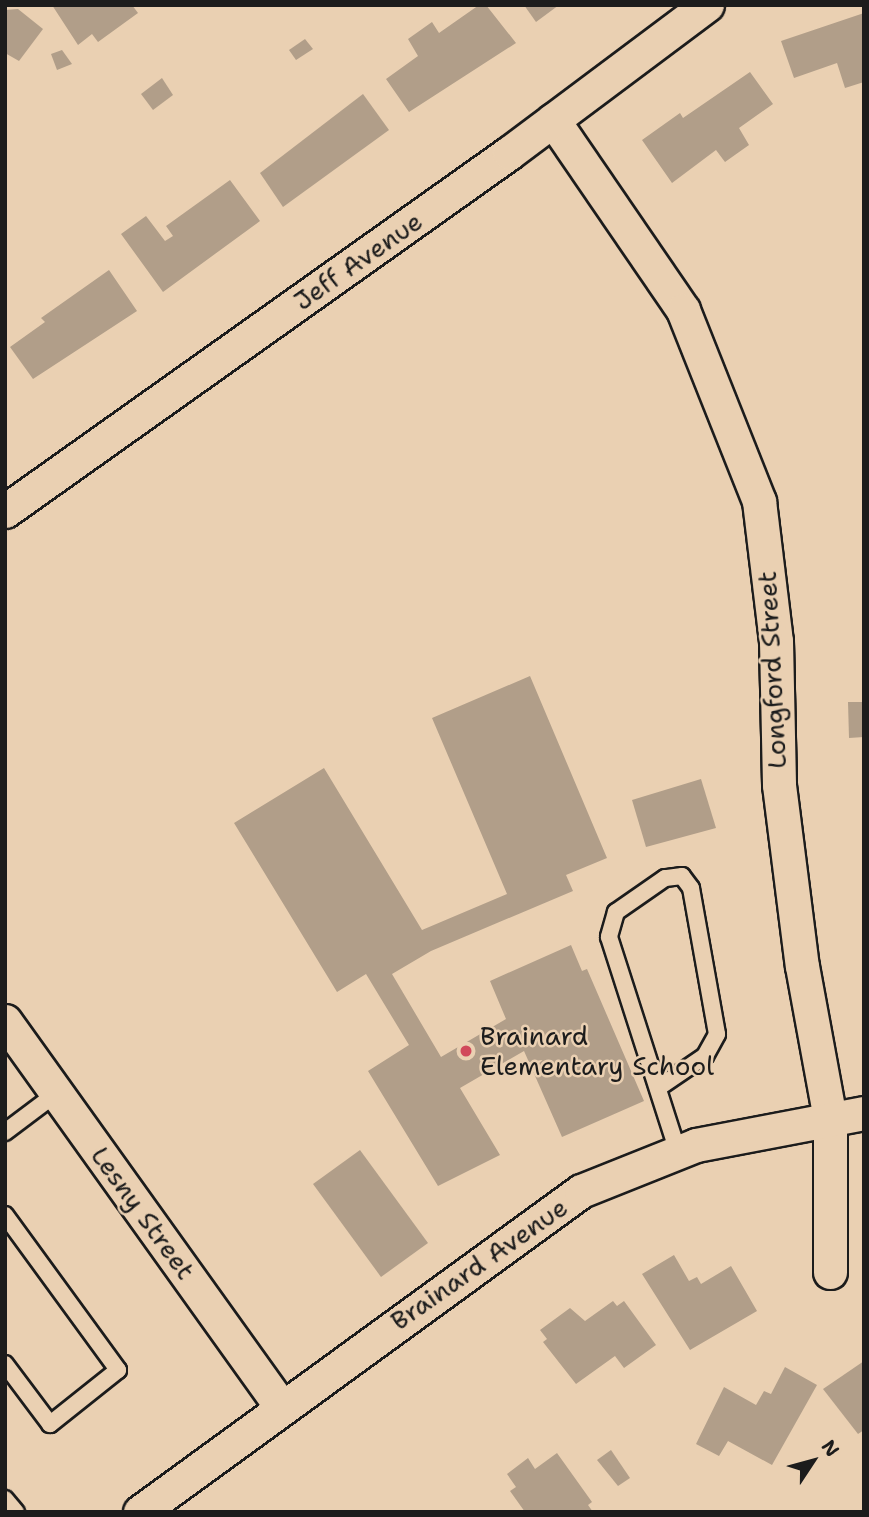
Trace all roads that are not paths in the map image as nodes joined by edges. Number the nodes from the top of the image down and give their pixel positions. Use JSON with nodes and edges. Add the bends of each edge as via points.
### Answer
{"nodes":[{"id":1,"x":707,"y":5,"type":"edge"},
{"id":2,"x":553,"y":120,"type":"junction"},
{"id":3,"x":5,"y":511,"type":"edge"},
{"id":4,"x":5,"y":1021,"type":"edge"},
{"id":5,"x":658,"y":1088,"type":"junction"},
{"id":6,"x":57,"y":1093,"type":"junction"},
{"id":7,"x":864,"y":1112,"type":"edge"},
{"id":8,"x":830,"y":1119,"type":"junction"},
{"id":9,"x":5,"y":1132,"type":"edge"},
{"id":10,"x":678,"y":1152,"type":"junction"},
{"id":11,"x":5,"y":1215,"type":"edge"},
{"id":12,"x":830,"y":1272,"type":"dead end"},
{"id":13,"x":5,"y":1364,"type":"edge"},
{"id":14,"x":281,"y":1406,"type":"junction"},
{"id":15,"x":5,"y":1499,"type":"edge"},
{"id":16,"x":16,"y":1512,"type":"edge"},
{"id":17,"x":140,"y":1512,"type":"edge"}],
"edges":[{"from":1,"to":2,"type":"street","name":"Jeff Avenue"},
{"from":2,"to":3,"type":"street","name":"Jeff Avenue"},
{"from":2,"to":8,"type":"street","name":"Longford Street","via":[[683,310],[759,501],[776,641],[779,785],[802,966]]},
{"from":4,"to":6,"type":"street","name":"Lesny Street"},
{"from":5,"to":5,"type":"lane","via":[[609,937],[616,912],[665,878],[682,876],[691,888],[717,1034],[705,1056]]},
{"from":5,"to":10,"type":"lane"},
{"from":6,"to":9,"type":"lane"},
{"from":6,"to":14,"type":"street","name":"Lesny Street"},
{"from":7,"to":8,"type":"street","name":"Brainard Avenue"},
{"from":8,"to":10,"type":"street","name":"Brainard Avenue"},
{"from":8,"to":12,"type":"street","name":"Longford Street"},
{"from":10,"to":14,"type":"street","name":"Brainard Avenue","via":[[581,1191]]},
{"from":11,"to":13,"type":"lane","via":[[118,1370],[50,1424]]},
{"from":14,"to":17,"type":"street","name":"Brainard Avenue"},
{"from":15,"to":16,"type":"lane"}]}
